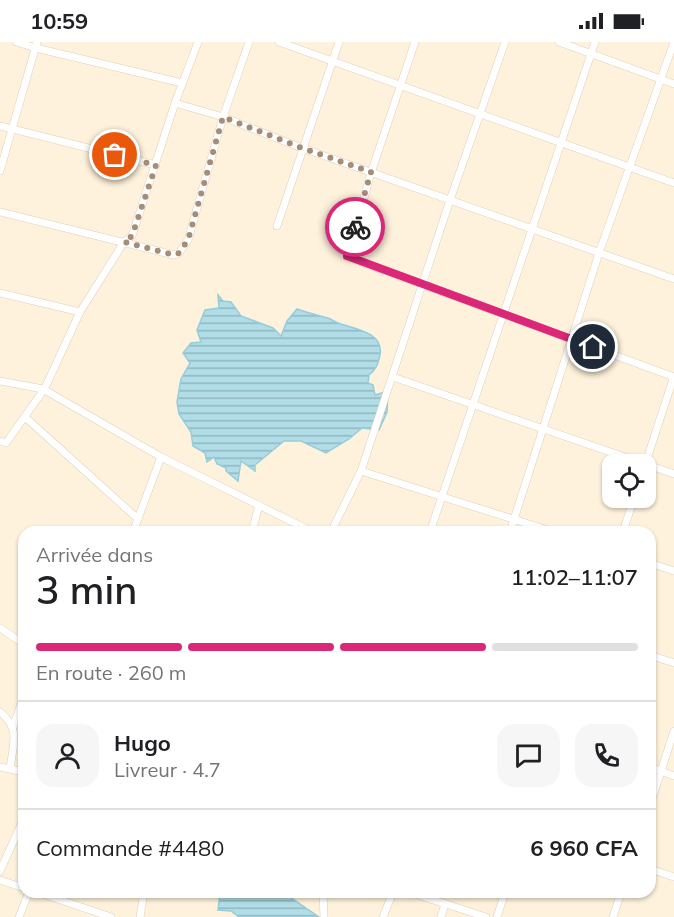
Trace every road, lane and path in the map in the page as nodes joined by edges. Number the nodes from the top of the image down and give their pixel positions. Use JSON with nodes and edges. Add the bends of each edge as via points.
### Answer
{"nodes":[{"id":1,"x":16,"y":42,"type":"edge"},
{"id":2,"x":198,"y":42,"type":"edge"},
{"id":3,"x":249,"y":42,"type":"edge"},
{"id":4,"x":279,"y":42,"type":"edge"},
{"id":5,"x":339,"y":42,"type":"edge"},
{"id":6,"x":415,"y":42,"type":"edge"},
{"id":7,"x":506,"y":42,"type":"edge"},
{"id":8,"x":559,"y":42,"type":"edge"},
{"id":9,"x":595,"y":42,"type":"edge"},
{"id":10,"x":674,"y":42,"type":"edge"},
{"id":11,"x":36,"y":45,"type":"edge"},
{"id":12,"x":591,"y":54,"type":"junction"},
{"id":13,"x":333,"y":61,"type":"junction"},
{"id":14,"x":661,"y":80,"type":"junction"},
{"id":15,"x":182,"y":83,"type":"junction"},
{"id":16,"x":674,"y":84,"type":"edge"},
{"id":17,"x":402,"y":85,"type":"junction"},
{"id":18,"x":175,"y":103,"type":"junction"},
{"id":19,"x":481,"y":114,"type":"junction"},
{"id":20,"x":223,"y":117,"type":"junction"},
{"id":21,"x":0,"y":126,"type":"edge"},
{"id":22,"x":13,"y":129,"type":"junction"},
{"id":23,"x":561,"y":142,"type":"junction"},
{"id":24,"x":302,"y":148,"type":"junction"},
{"id":25,"x":156,"y":165,"type":"junction"},
{"id":26,"x":630,"y":167,"type":"junction"},
{"id":27,"x":0,"y":171,"type":"edge"},
{"id":28,"x":371,"y":172,"type":"junction"},
{"id":29,"x":674,"y":183,"type":"edge"},
{"id":30,"x":450,"y":200,"type":"junction"},
{"id":31,"x":0,"y":212,"type":"edge"},
{"id":32,"x":277,"y":226,"type":"dead end"},
{"id":33,"x":531,"y":229,"type":"junction"},
{"id":34,"x":124,"y":242,"type":"junction"},
{"id":35,"x":599,"y":253,"type":"junction"},
{"id":36,"x":674,"y":279,"type":"edge"},
{"id":37,"x":423,"y":285,"type":"junction"},
{"id":38,"x":0,"y":293,"type":"edge"},
{"id":39,"x":80,"y":312,"type":"junction"},
{"id":40,"x":505,"y":315,"type":"junction"},
{"id":41,"x":573,"y":340,"type":"junction"},
{"id":42,"x":393,"y":377,"type":"junction"},
{"id":43,"x":674,"y":377,"type":"edge"},
{"id":44,"x":0,"y":381,"type":"edge"},
{"id":45,"x":43,"y":389,"type":"junction"},
{"id":46,"x":474,"y":405,"type":"junction"},
{"id":47,"x":25,"y":417,"type":"junction"},
{"id":48,"x":543,"y":429,"type":"junction"},
{"id":49,"x":0,"y":441,"type":"edge"},
{"id":50,"x":614,"y":454,"type":"edge"},
{"id":51,"x":649,"y":454,"type":"edge"},
{"id":52,"x":161,"y":457,"type":"junction"},
{"id":53,"x":656,"y":468,"type":"edge"},
{"id":54,"x":361,"y":471,"type":"junction"},
{"id":55,"x":674,"y":474,"type":"edge"},
{"id":56,"x":441,"y":496,"type":"junction"},
{"id":57,"x":259,"y":505,"type":"junction"},
{"id":58,"x":631,"y":508,"type":"edge"},
{"id":59,"x":138,"y":519,"type":"junction"},
{"id":60,"x":514,"y":520,"type":"junction"},
{"id":61,"x":135,"y":526,"type":"edge"},
{"id":62,"x":254,"y":526,"type":"edge"},
{"id":63,"x":301,"y":526,"type":"edge"},
{"id":64,"x":334,"y":526,"type":"edge"},
{"id":65,"x":432,"y":526,"type":"edge"},
{"id":66,"x":512,"y":526,"type":"edge"},
{"id":67,"x":534,"y":526,"type":"edge"},
{"id":68,"x":625,"y":526,"type":"edge"},
{"id":69,"x":656,"y":565,"type":"edge"},
{"id":70,"x":674,"y":571,"type":"edge"},
{"id":71,"x":0,"y":628,"type":"edge"},
{"id":72,"x":18,"y":640,"type":"edge"},
{"id":73,"x":656,"y":658,"type":"edge"},
{"id":74,"x":674,"y":663,"type":"edge"},
{"id":75,"x":0,"y":712,"type":"edge"},
{"id":76,"x":18,"y":715,"type":"edge"},
{"id":77,"x":14,"y":727,"type":"junction"},
{"id":78,"x":674,"y":731,"type":"edge"},
{"id":79,"x":0,"y":767,"type":"edge"},
{"id":80,"x":10,"y":769,"type":"junction"},
{"id":81,"x":656,"y":769,"type":"edge"},
{"id":82,"x":18,"y":771,"type":"edge"},
{"id":83,"x":660,"y":771,"type":"junction"},
{"id":84,"x":674,"y":776,"type":"edge"},
{"id":85,"x":656,"y":785,"type":"edge"},
{"id":86,"x":18,"y":831,"type":"edge"},
{"id":87,"x":0,"y":871,"type":"edge"},
{"id":88,"x":656,"y":871,"type":"edge"},
{"id":89,"x":674,"y":877,"type":"edge"},
{"id":90,"x":0,"y":880,"type":"edge"},
{"id":91,"x":18,"y":886,"type":"edge"},
{"id":92,"x":27,"y":898,"type":"edge"},
{"id":93,"x":55,"y":898,"type":"edge"},
{"id":94,"x":143,"y":898,"type":"edge"},
{"id":95,"x":323,"y":898,"type":"edge"},
{"id":96,"x":391,"y":898,"type":"edge"},
{"id":97,"x":427,"y":898,"type":"edge"},
{"id":98,"x":504,"y":898,"type":"edge"},
{"id":99,"x":619,"y":898,"type":"edge"},
{"id":100,"x":445,"y":904,"type":"junction"},
{"id":101,"x":19,"y":917,"type":"edge"},
{"id":102,"x":111,"y":917,"type":"edge"},
{"id":103,"x":140,"y":917,"type":"edge"},
{"id":104,"x":324,"y":917,"type":"edge"},
{"id":105,"x":383,"y":917,"type":"edge"},
{"id":106,"x":441,"y":917,"type":"edge"},
{"id":107,"x":486,"y":917,"type":"edge"},
{"id":108,"x":497,"y":917,"type":"edge"},
{"id":109,"x":614,"y":917,"type":"edge"}],
"edges":[{"from":1,"to":11,"type":"street"},
{"from":2,"to":15,"type":"street"},
{"from":3,"to":20,"type":"street"},
{"from":4,"to":13,"type":"street"},
{"from":5,"to":13,"type":"street"},
{"from":6,"to":17,"type":"street"},
{"from":7,"to":19,"type":"street"},
{"from":8,"to":12,"type":"street"},
{"from":9,"to":12,"type":"street"},
{"from":10,"to":14,"type":"street"},
{"from":11,"to":15,"type":"street"},
{"from":11,"to":22,"type":"street"},
{"from":12,"to":14,"type":"street"},
{"from":12,"to":23,"type":"street"},
{"from":13,"to":17,"type":"street"},
{"from":13,"to":24,"type":"street"},
{"from":14,"to":16,"type":"street"},
{"from":14,"to":26,"type":"street"},
{"from":15,"to":18,"type":"street"},
{"from":17,"to":19,"type":"street"},
{"from":17,"to":28,"type":"street"},
{"from":18,"to":20,"type":"street"},
{"from":18,"to":25,"type":"street"},
{"from":19,"to":23,"type":"street"},
{"from":19,"to":30,"type":"street"},
{"from":20,"to":24,"type":"street"},
{"from":20,"to":34,"type":"street","via":[[188,240],[179,253]]},
{"from":21,"to":22,"type":"street"},
{"from":22,"to":25,"type":"street"},
{"from":22,"to":27,"type":"street"},
{"from":23,"to":26,"type":"street"},
{"from":23,"to":33,"type":"street"},
{"from":24,"to":28,"type":"street"},
{"from":24,"to":32,"type":"street"},
{"from":25,"to":34,"type":"street","via":[[132,236]]},
{"from":26,"to":29,"type":"street"},
{"from":26,"to":35,"type":"street"},
{"from":28,"to":30,"type":"street"},
{"from":28,"to":37,"type":"street","via":[[347,256]]},
{"from":30,"to":33,"type":"street"},
{"from":30,"to":37,"type":"street"},
{"from":31,"to":34,"type":"street"},
{"from":33,"to":35,"type":"street"},
{"from":33,"to":40,"type":"street"},
{"from":34,"to":39,"type":"street"},
{"from":35,"to":36,"type":"street"},
{"from":35,"to":41,"type":"street"},
{"from":37,"to":40,"type":"street"},
{"from":37,"to":42,"type":"street"},
{"from":38,"to":39,"type":"street"},
{"from":39,"to":45,"type":"street"},
{"from":40,"to":41,"type":"street"},
{"from":40,"to":46,"type":"street"},
{"from":41,"to":43,"type":"street"},
{"from":41,"to":48,"type":"street"},
{"from":42,"to":46,"type":"street"},
{"from":42,"to":54,"type":"street"},
{"from":43,"to":51,"type":"street"},
{"from":44,"to":45,"type":"street"},
{"from":45,"to":47,"type":"street"},
{"from":45,"to":52,"type":"street"},
{"from":46,"to":48,"type":"street"},
{"from":46,"to":56,"type":"street"},
{"from":47,"to":49,"type":"street","via":[[6,443]]},
{"from":47,"to":59,"type":"street"},
{"from":48,"to":50,"type":"street"},
{"from":48,"to":60,"type":"street"},
{"from":52,"to":57,"type":"street"},
{"from":52,"to":59,"type":"street"},
{"from":53,"to":55,"type":"street"},
{"from":54,"to":56,"type":"street"},
{"from":54,"to":64,"type":"street"},
{"from":56,"to":60,"type":"street"},
{"from":56,"to":65,"type":"street"},
{"from":57,"to":62,"type":"street"},
{"from":57,"to":63,"type":"street"},
{"from":58,"to":68,"type":"street"},
{"from":59,"to":61,"type":"street"},
{"from":60,"to":66,"type":"street"},
{"from":60,"to":67,"type":"street"},
{"from":69,"to":70,"type":"street"},
{"from":71,"to":72,"type":"street"},
{"from":73,"to":74,"type":"street"},
{"from":75,"to":77,"type":"street"},
{"from":76,"to":77,"type":"street"},
{"from":77,"to":80,"type":"street"},
{"from":78,"to":83,"type":"street"},
{"from":79,"to":80,"type":"street"},
{"from":80,"to":82,"type":"street"},
{"from":81,"to":83,"type":"street"},
{"from":83,"to":84,"type":"street"},
{"from":83,"to":85,"type":"street"},
{"from":86,"to":87,"type":"street"},
{"from":88,"to":89,"type":"street"},
{"from":90,"to":91,"type":"street"},
{"from":92,"to":101,"type":"street"},
{"from":93,"to":102,"type":"street"},
{"from":94,"to":103,"type":"street"},
{"from":95,"to":104,"type":"street"},
{"from":96,"to":105,"type":"street"},
{"from":97,"to":100,"type":"street"},
{"from":98,"to":108,"type":"street"},
{"from":99,"to":109,"type":"street"},
{"from":100,"to":106,"type":"street"},
{"from":100,"to":107,"type":"street"}]}
